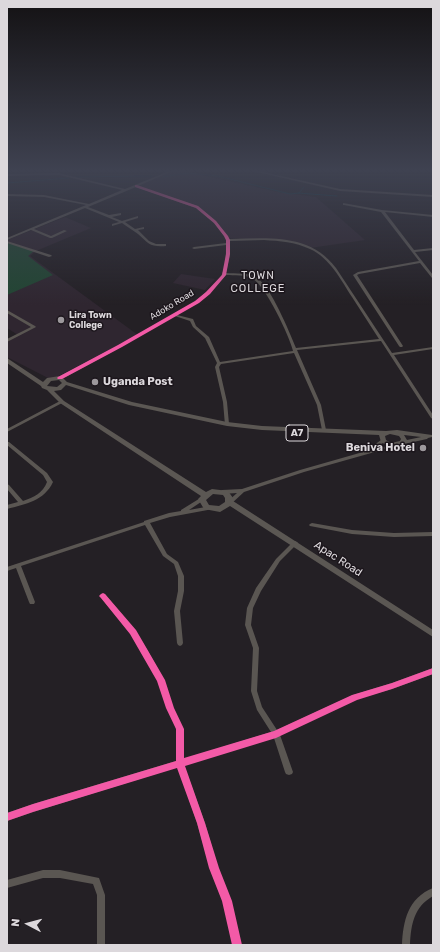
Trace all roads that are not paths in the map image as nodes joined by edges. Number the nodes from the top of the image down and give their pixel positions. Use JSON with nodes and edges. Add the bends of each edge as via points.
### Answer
{"nodes":[{"id":1,"x":65,"y":215,"type":"edge"},
{"id":2,"x":207,"y":215,"type":"edge"},
{"id":3,"x":385,"y":215,"type":"edge"},
{"id":4,"x":110,"y":216,"type":"edge"},
{"id":5,"x":137,"y":217,"type":"dead end"},
{"id":6,"x":122,"y":222,"type":"junction"},
{"id":7,"x":113,"y":225,"type":"dead end"},
{"id":8,"x":143,"y":228,"type":"dead end"},
{"id":9,"x":30,"y":229,"type":"junction"},
{"id":10,"x":135,"y":230,"type":"junction"},
{"id":11,"x":66,"y":231,"type":"dead end"},
{"id":12,"x":7,"y":239,"type":"edge"},
{"id":13,"x":7,"y":242,"type":"edge"},
{"id":14,"x":228,"y":242,"type":"junction"},
{"id":15,"x":164,"y":245,"type":"dead end"},
{"id":16,"x":194,"y":248,"type":"dead end"},
{"id":17,"x":433,"y":249,"type":"edge"},
{"id":18,"x":413,"y":251,"type":"junction"},
{"id":19,"x":50,"y":256,"type":"dead end"},
{"id":20,"x":421,"y":262,"type":"junction"},
{"id":21,"x":224,"y":274,"type":"junction"},
{"id":22,"x":433,"y":277,"type":"edge"},
{"id":23,"x":7,"y":311,"type":"edge"},
{"id":24,"x":174,"y":315,"type":"junction"},
{"id":25,"x":382,"y":340,"type":"junction"},
{"id":26,"x":7,"y":341,"type":"edge"},
{"id":27,"x":401,"y":346,"type":"dead end"},
{"id":28,"x":433,"y":348,"type":"edge"},
{"id":29,"x":295,"y":351,"type":"junction"},
{"id":30,"x":391,"y":354,"type":"junction"},
{"id":31,"x":7,"y":360,"type":"edge"},
{"id":32,"x":219,"y":363,"type":"junction"},
{"id":33,"x":62,"y":383,"type":"junction"},
{"id":34,"x":46,"y":385,"type":"junction"},
{"id":35,"x":62,"y":402,"type":"junction"},
{"id":36,"x":433,"y":418,"type":"edge"},
{"id":37,"x":226,"y":426,"type":"junction"},
{"id":38,"x":324,"y":430,"type":"junction"},
{"id":39,"x":7,"y":431,"type":"edge"},
{"id":40,"x":396,"y":432,"type":"junction"},
{"id":41,"x":369,"y":433,"type":"junction"},
{"id":42,"x":432,"y":436,"type":"edge"},
{"id":43,"x":383,"y":437,"type":"junction"},
{"id":44,"x":7,"y":443,"type":"edge"},
{"id":45,"x":402,"y":443,"type":"junction"},
{"id":46,"x":394,"y":445,"type":"junction"},
{"id":47,"x":370,"y":451,"type":"junction"},
{"id":48,"x":7,"y":486,"type":"edge"},
{"id":49,"x":242,"y":491,"type":"junction"},
{"id":50,"x":221,"y":492,"type":"junction"},
{"id":51,"x":204,"y":497,"type":"junction"},
{"id":52,"x":22,"y":503,"type":"junction"},
{"id":53,"x":229,"y":503,"type":"junction"},
{"id":54,"x":7,"y":507,"type":"edge"},
{"id":55,"x":211,"y":508,"type":"junction"},
{"id":56,"x":182,"y":511,"type":"junction"},
{"id":57,"x":146,"y":522,"type":"junction"},
{"id":58,"x":312,"y":525,"type":"dead end"},
{"id":59,"x":433,"y":534,"type":"edge"},
{"id":60,"x":294,"y":543,"type":"junction"},
{"id":61,"x":18,"y":565,"type":"junction"},
{"id":62,"x":7,"y":569,"type":"edge"},
{"id":63,"x":103,"y":596,"type":"dead end"},
{"id":64,"x":32,"y":602,"type":"dead end"},
{"id":65,"x":433,"y":634,"type":"edge"},
{"id":66,"x":180,"y":643,"type":"dead end"},
{"id":67,"x":433,"y":671,"type":"edge"},
{"id":68,"x":276,"y":734,"type":"junction"},
{"id":69,"x":180,"y":763,"type":"junction"},
{"id":70,"x":289,"y":772,"type":"dead end"},
{"id":71,"x":7,"y":817,"type":"edge"},
{"id":72,"x":7,"y":884,"type":"edge"},
{"id":73,"x":433,"y":892,"type":"edge"},
{"id":74,"x":101,"y":945,"type":"edge"},
{"id":75,"x":237,"y":945,"type":"edge"},
{"id":76,"x":406,"y":945,"type":"edge"}],
"edges":[{"from":1,"to":9,"type":"street"},
{"from":2,"to":14,"type":"street","via":[[215,222]]},
{"from":3,"to":18,"type":"street"},
{"from":4,"to":6,"type":"street"},
{"from":5,"to":6,"type":"street"},
{"from":6,"to":7,"type":"street"},
{"from":6,"to":10,"type":"street"},
{"from":8,"to":10,"type":"street"},
{"from":9,"to":11,"type":"street","via":[[51,237]]},
{"from":9,"to":12,"type":"street"},
{"from":10,"to":15,"type":"street","via":[[148,242],[156,246]]},
{"from":13,"to":19,"type":"street"},
{"from":14,"to":16,"type":"street"},
{"from":14,"to":21,"type":"street"},
{"from":14,"to":25,"type":"street","via":[[291,242],[321,254],[337,271]]},
{"from":17,"to":18,"type":"street"},
{"from":18,"to":20,"type":"street"},
{"from":20,"to":22,"type":"street"},
{"from":20,"to":27,"type":"street","via":[[355,275]]},
{"from":21,"to":24,"type":"street","name":"Adoko Road","via":[[208,293]]},
{"from":21,"to":29,"type":"street","via":[[250,277],[260,282],[278,311]]},
{"from":23,"to":26,"type":"street","via":[[34,327]]},
{"from":24,"to":32,"type":"street","via":[[192,320],[194,326],[207,337]]},
{"from":24,"to":33,"type":"street","name":"Adoko Road"},
{"from":25,"to":29,"type":"street"},
{"from":25,"to":30,"type":"street"},
{"from":28,"to":30,"type":"street"},
{"from":29,"to":32,"type":"street"},
{"from":29,"to":38,"type":"street","via":[[319,405]]},
{"from":30,"to":36,"type":"street"},
{"from":31,"to":34,"type":"main road"},
{"from":32,"to":37,"type":"street","via":[[217,367],[225,402]]},
{"from":33,"to":34,"type":"main road","number":"A7"},
{"from":33,"to":34,"type":"main road","number":"A7"},
{"from":33,"to":37,"type":"main road","number":"A7","via":[[128,407]]},
{"from":34,"to":35,"type":"main road"},
{"from":35,"to":39,"type":"street"},
{"from":35,"to":51,"type":"main road"},
{"from":37,"to":38,"type":"main road","number":"A7"},
{"from":37,"to":41,"type":"main road","number":"A7","via":[[261,432]]},
{"from":38,"to":41,"type":"main road","number":"A7"},
{"from":40,"to":42,"type":"main road","number":"A7"},
{"from":40,"to":43,"type":"main road","number":"A7"},
{"from":40,"to":45,"type":"main road","via":[[403,437]]},
{"from":41,"to":43,"type":"main road","number":"A7"},
{"from":42,"to":45,"type":"main road","number":"A7"},
{"from":43,"to":46,"type":"main road","number":"A7"},
{"from":43,"to":47,"type":"street"},
{"from":44,"to":52,"type":"street","via":[[45,474],[50,482],[48,489]]},
{"from":45,"to":46,"type":"main road","number":"A7"},
{"from":46,"to":47,"type":"street"},
{"from":47,"to":49,"type":"street"},
{"from":48,"to":52,"type":"street"},
{"from":49,"to":50,"type":"street"},
{"from":49,"to":53,"type":"street"},
{"from":50,"to":51,"type":"main road","via":[[212,492]]},
{"from":50,"to":53,"type":"main road","via":[[228,496]]},
{"from":51,"to":55,"type":"main road","via":[[204,504]]},
{"from":51,"to":56,"type":"street"},
{"from":52,"to":54,"type":"street"},
{"from":53,"to":55,"type":"main road","via":[[220,509]]},
{"from":53,"to":60,"type":"main road","name":"Apac Road"},
{"from":55,"to":56,"type":"street"},
{"from":56,"to":57,"type":"street"},
{"from":57,"to":61,"type":"street"},
{"from":57,"to":66,"type":"street","via":[[165,555],[176,563],[181,576],[177,612]]},
{"from":58,"to":59,"type":"street","via":[[394,536]]},
{"from":60,"to":65,"type":"main road","name":"Apac Road"},
{"from":60,"to":68,"type":"street","via":[[263,582],[248,617],[256,648],[254,691],[259,708]]},
{"from":61,"to":62,"type":"street"},
{"from":61,"to":64,"type":"street"},
{"from":63,"to":69,"type":"street","via":[[133,632],[161,680],[181,732]]},
{"from":67,"to":68,"type":"street","via":[[355,697]]},
{"from":68,"to":69,"type":"street"},
{"from":68,"to":70,"type":"street"},
{"from":69,"to":71,"type":"street"},
{"from":69,"to":75,"type":"street","via":[[227,900]]},
{"from":72,"to":74,"type":"street","via":[[43,874],[60,874],[96,881],[101,895]]},
{"from":73,"to":76,"type":"street","via":[[417,902],[407,930]]}]}
